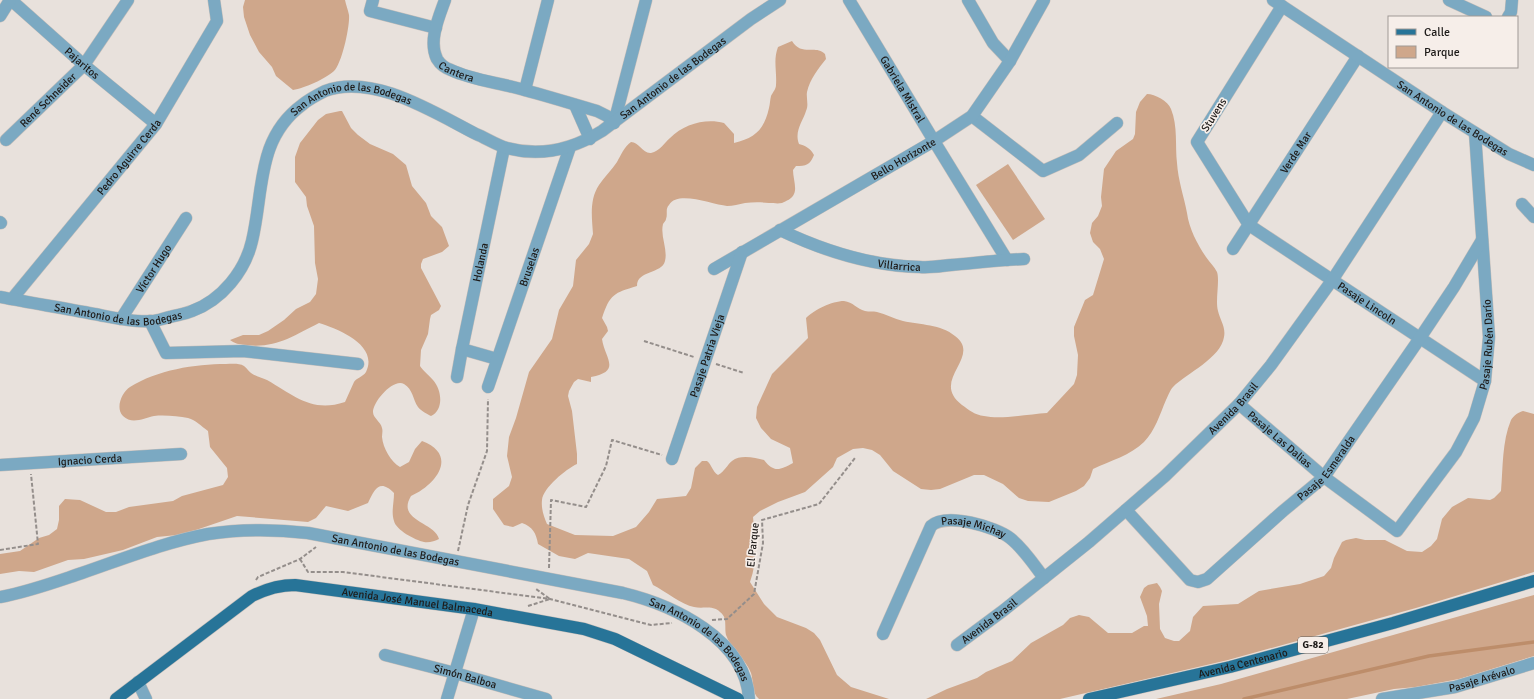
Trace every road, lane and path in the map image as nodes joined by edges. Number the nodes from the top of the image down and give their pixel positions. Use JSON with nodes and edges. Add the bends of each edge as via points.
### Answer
{"nodes":[{"id":1,"x":10,"y":0,"type":"edge"},
{"id":2,"x":128,"y":0,"type":"edge"},
{"id":3,"x":214,"y":0,"type":"edge"},
{"id":4,"x":444,"y":0,"type":"edge"},
{"id":5,"x":548,"y":0,"type":"edge"},
{"id":6,"x":646,"y":0,"type":"edge"},
{"id":7,"x":780,"y":0,"type":"edge"},
{"id":8,"x":849,"y":0,"type":"edge"},
{"id":9,"x":968,"y":0,"type":"edge"},
{"id":10,"x":1044,"y":0,"type":"edge"},
{"id":11,"x":1449,"y":0,"type":"edge"},
{"id":12,"x":1512,"y":0,"type":"edge"},
{"id":13,"x":1278,"y":3,"type":"edge"},
{"id":14,"x":372,"y":5,"type":"edge"},
{"id":15,"x":0,"y":16,"type":"edge"},
{"id":16,"x":1484,"y":16,"type":"edge"},
{"id":17,"x":1509,"y":16,"type":"edge"},
{"id":18,"x":436,"y":28,"type":"junction"},
{"id":19,"x":1358,"y":56,"type":"junction"},
{"id":20,"x":1010,"y":61,"type":"junction"},
{"id":21,"x":84,"y":65,"type":"junction"},
{"id":22,"x":525,"y":90,"type":"junction"},
{"id":23,"x":575,"y":105,"type":"junction"},
{"id":24,"x":1442,"y":112,"type":"junction"},
{"id":25,"x":972,"y":116,"type":"junction"},
{"id":26,"x":1117,"y":122,"type":"dead end"},
{"id":27,"x":614,"y":123,"type":"junction"},
{"id":28,"x":156,"y":124,"type":"junction"},
{"id":29,"x":1475,"y":132,"type":"junction"},
{"id":30,"x":590,"y":139,"type":"junction"},
{"id":31,"x":6,"y":140,"type":"dead end"},
{"id":32,"x":934,"y":142,"type":"junction"},
{"id":33,"x":570,"y":147,"type":"junction"},
{"id":34,"x":504,"y":148,"type":"junction"},
{"id":35,"x":1534,"y":166,"type":"edge"},
{"id":36,"x":1522,"y":204,"type":"dead end"},
{"id":37,"x":1534,"y":217,"type":"edge"},
{"id":38,"x":186,"y":218,"type":"dead end"},
{"id":39,"x":1249,"y":225,"type":"junction"},
{"id":40,"x":780,"y":230,"type":"junction"},
{"id":41,"x":1482,"y":240,"type":"junction"},
{"id":42,"x":1233,"y":248,"type":"dead end"},
{"id":43,"x":742,"y":252,"type":"junction"},
{"id":44,"x":1024,"y":259,"type":"dead end"},
{"id":45,"x":1007,"y":260,"type":"junction"},
{"id":46,"x":714,"y":269,"type":"dead end"},
{"id":47,"x":1333,"y":280,"type":"junction"},
{"id":48,"x":0,"y":297,"type":"edge"},
{"id":49,"x":12,"y":299,"type":"junction"},
{"id":50,"x":121,"y":319,"type":"junction"},
{"id":51,"x":150,"y":321,"type":"junction"},
{"id":52,"x":1420,"y":338,"type":"junction"},
{"id":53,"x":462,"y":349,"type":"junction"},
{"id":54,"x":497,"y":359,"type":"junction"},
{"id":55,"x":358,"y":364,"type":"dead end"},
{"id":56,"x":457,"y":377,"type":"dead end"},
{"id":57,"x":1485,"y":381,"type":"junction"},
{"id":58,"x":488,"y":387,"type":"joint"},
{"id":59,"x":1239,"y":404,"type":"junction"},
{"id":60,"x":181,"y":454,"type":"dead end"},
{"id":61,"x":855,"y":458,"type":"dead end"},
{"id":62,"x":672,"y":459,"type":"joint"},
{"id":63,"x":30,"y":464,"type":"junction"},
{"id":64,"x":0,"y":466,"type":"edge"},
{"id":65,"x":1324,"y":477,"type":"junction"},
{"id":66,"x":1126,"y":510,"type":"junction"},
{"id":67,"x":1396,"y":531,"type":"joint"},
{"id":68,"x":329,"y":538,"type":"junction"},
{"id":69,"x":0,"y":550,"type":"edge"},
{"id":70,"x":300,"y":559,"type":"junction"},
{"id":71,"x":456,"y":562,"type":"junction"},
{"id":72,"x":1044,"y":578,"type":"junction"},
{"id":73,"x":549,"y":579,"type":"junction"},
{"id":74,"x":1534,"y":581,"type":"edge"},
{"id":75,"x":530,"y":586,"type":"dead end"},
{"id":76,"x":252,"y":596,"type":"junction"},
{"id":77,"x":0,"y":597,"type":"edge"},
{"id":78,"x":550,"y":599,"type":"junction"},
{"id":79,"x":522,"y":608,"type":"dead end"},
{"id":80,"x":474,"y":609,"type":"junction"},
{"id":81,"x":693,"y":621,"type":"junction"},
{"id":82,"x":883,"y":634,"type":"dead end"},
{"id":83,"x":957,"y":645,"type":"dead end"},
{"id":84,"x":385,"y":655,"type":"dead end"},
{"id":85,"x":1534,"y":663,"type":"edge"},
{"id":86,"x":455,"y":673,"type":"junction"},
{"id":87,"x":138,"y":682,"type":"junction"},
{"id":88,"x":116,"y":699,"type":"edge"},
{"id":89,"x":146,"y":699,"type":"edge"},
{"id":90,"x":447,"y":699,"type":"edge"},
{"id":91,"x":546,"y":699,"type":"edge"},
{"id":92,"x":738,"y":699,"type":"edge"},
{"id":93,"x":749,"y":699,"type":"edge"},
{"id":94,"x":1089,"y":699,"type":"edge"},
{"id":95,"x":1382,"y":699,"type":"edge"}],
"edges":[{"from":1,"to":15,"type":"street"},
{"from":1,"to":21,"type":"street","name":"Pajaritos"},
{"from":2,"to":21,"type":"street","name":"René Schneider"},
{"from":3,"to":28,"type":"street","name":"Pedro Aguirre Cerda","via":[[217,22]]},
{"from":4,"to":18,"type":"street","name":"Cantera"},
{"from":5,"to":22,"type":"street"},
{"from":6,"to":27,"type":"street"},
{"from":7,"to":27,"type":"street","name":"San Antonio de las Bodegas"},
{"from":8,"to":32,"type":"street","name":"Gabriela Mistral"},
{"from":9,"to":20,"type":"street","via":[[993,43]]},
{"from":10,"to":20,"type":"street","name":"Bello Horizonte"},
{"from":11,"to":16,"type":"street"},
{"from":12,"to":17,"type":"street"},
{"from":13,"to":19,"type":"street","name":"San Antonio de las Bodegas"},
{"from":13,"to":39,"type":"street","name":"Stuvens","via":[[1197,142]]},
{"from":14,"to":18,"type":"street"},
{"from":18,"to":22,"type":"street","name":"Cantera","via":[[435,54],[443,66],[457,73]]},
{"from":19,"to":24,"type":"street","name":"San Antonio de las Bodegas"},
{"from":19,"to":39,"type":"street","name":"Verde Mar"},
{"from":20,"to":25,"type":"street","name":"Bello Horizonte"},
{"from":21,"to":28,"type":"street","name":"Pajaritos"},
{"from":21,"to":31,"type":"street","name":"René Schneider"},
{"from":22,"to":23,"type":"street","name":"Cantera"},
{"from":23,"to":27,"type":"street","name":"Cantera","via":[[598,111]]},
{"from":23,"to":30,"type":"street"},
{"from":24,"to":29,"type":"street","name":"San Antonio de las Bodegas"},
{"from":24,"to":47,"type":"street","name":"Avenida Brasil"},
{"from":25,"to":26,"type":"street","via":[[1044,171],[1079,155]]},
{"from":25,"to":32,"type":"street","name":"Bello Horizonte"},
{"from":27,"to":30,"type":"street","name":"San Antonio de las Bodegas"},
{"from":28,"to":49,"type":"street","name":"Pedro Aguirre Cerda"},
{"from":29,"to":35,"type":"street","name":"San Antonio de las Bodegas","via":[[1509,154]]},
{"from":29,"to":41,"type":"street","name":"Pasaje Rubén Darío"},
{"from":30,"to":33,"type":"street","name":"San Antonio de las Bodegas"},
{"from":32,"to":40,"type":"street","name":"Bello Horizonte"},
{"from":32,"to":45,"type":"street","name":"Gabriela Mistral"},
{"from":33,"to":34,"type":"street","name":"San Antonio de las Bodegas","via":[[542,152]]},
{"from":33,"to":54,"type":"street","name":"Bruselas"},
{"from":34,"to":51,"type":"street","name":"San Antonio de las Bodegas","via":[[410,101],[378,89],[349,86],[315,96],[284,122],[271,142],[264,165],[252,240],[239,272],[223,291],[203,306],[192,312]]},
{"from":34,"to":53,"type":"street","name":"Holanda"},
{"from":36,"to":37,"type":"street"},
{"from":38,"to":50,"type":"street","name":"Víctor Hugo"},
{"from":39,"to":42,"type":"street","name":"Verde Mar"},
{"from":39,"to":47,"type":"street","name":"Pasaje Lincoln"},
{"from":40,"to":43,"type":"street","name":"Bello Horizonte"},
{"from":40,"to":45,"type":"street","name":"Villarrica","via":[[837,253],[900,266],[922,268]]},
{"from":41,"to":52,"type":"street","name":"Pasaje Esmeralda","via":[[1454,288]]},
{"from":41,"to":57,"type":"street","name":"Pasaje Rubén Darío","via":[[1489,337]]},
{"from":43,"to":46,"type":"street","name":"Bello Horizonte"},
{"from":43,"to":62,"type":"street","name":"Pasaje Patria Vieja"},
{"from":44,"to":45,"type":"street","name":"Villarrica"},
{"from":47,"to":52,"type":"street","name":"Pasaje Lincoln"},
{"from":47,"to":59,"type":"street","name":"Avenida Brasil"},
{"from":48,"to":49,"type":"street","name":"San Antonio de las Bodegas"},
{"from":49,"to":50,"type":"street","name":"San Antonio de las Bodegas"},
{"from":50,"to":51,"type":"street","name":"San Antonio de las Bodegas"},
{"from":51,"to":55,"type":"street","via":[[166,353],[243,351]]},
{"from":52,"to":57,"type":"street","name":"Pasaje Lincoln"},
{"from":52,"to":65,"type":"street","name":"Pasaje Esmeralda"},
{"from":53,"to":54,"type":"street"},
{"from":53,"to":56,"type":"street","name":"Holanda"},
{"from":54,"to":58,"type":"street","name":"Bruselas"},
{"from":57,"to":67,"type":"street","name":"Pasaje Rubén Darío","via":[[1474,418],[1456,452]]},
{"from":58,"to":71,"type":"path","via":[[487,451],[468,506]]},
{"from":59,"to":65,"type":"street","name":"Pasaje Las Dalias"},
{"from":59,"to":66,"type":"street","name":"Avenida Brasil"},
{"from":60,"to":63,"type":"street","name":"Ignacio Cerda"},
{"from":61,"to":81,"type":"path","name":"El Parque","via":[[819,504],[762,520],[763,543],[754,594],[727,619]]},
{"from":62,"to":73,"type":"path","via":[[612,440],[606,466],[586,507],[551,500]]},
{"from":63,"to":64,"type":"street","name":"Ignacio Cerda"},
{"from":63,"to":69,"type":"path","via":[[38,544]]},
{"from":65,"to":66,"type":"street","name":"Pasaje Esmeralda","via":[[1207,579],[1198,582],[1190,580]]},
{"from":65,"to":67,"type":"street","name":"Pasaje Las Dalias"},
{"from":66,"to":72,"type":"street","name":"Avenida Brasil"},
{"from":68,"to":70,"type":"path"},
{"from":68,"to":71,"type":"street","name":"San Antonio de las Bodegas"},
{"from":68,"to":77,"type":"street","name":"San Antonio de las Bodegas","via":[[308,533],[265,530],[206,535],[170,544],[27,592]]},
{"from":70,"to":76,"type":"path","via":[[258,577],[253,585]]},
{"from":70,"to":78,"type":"path","via":[[308,572],[343,572]]},
{"from":71,"to":73,"type":"street","name":"San Antonio de las Bodegas"},
{"from":72,"to":82,"type":"street","name":"Pasaje Michay","via":[[1016,544],[1004,534],[976,524],[958,521],[938,522],[931,526]]},
{"from":72,"to":83,"type":"street","name":"Avenida Brasil"},
{"from":73,"to":81,"type":"street","name":"San Antonio de las Bodegas","via":[[642,597]]},
{"from":74,"to":94,"type":"main road","name":"Avenida Centenario","number":"G-82","via":[[1393,624],[1230,667]]},
{"from":75,"to":78,"type":"path"},
{"from":76,"to":80,"type":"main road","name":"Avenida José Manuel Balmaceda","via":[[274,587],[295,585]]},
{"from":76,"to":87,"type":"main road","name":"Avenida José Manuel Balmaceda"},
{"from":78,"to":79,"type":"path"},
{"from":78,"to":81,"type":"path","via":[[651,625]]},
{"from":80,"to":86,"type":"street"},
{"from":80,"to":92,"type":"main road","name":"Avenida José Manuel Balmaceda","via":[[605,635]]},
{"from":81,"to":93,"type":"street","name":"San Antonio de las Bodegas","via":[[726,648],[740,667]]},
{"from":84,"to":86,"type":"street","name":"Simón Balboa"},
{"from":85,"to":95,"type":"street","name":"Pasaje Arévalo","via":[[1455,687]]},
{"from":86,"to":90,"type":"street"},
{"from":86,"to":91,"type":"street","name":"Simón Balboa"},
{"from":87,"to":88,"type":"main road","name":"Avenida José Manuel Balmaceda"},
{"from":87,"to":89,"type":"street"}]}
